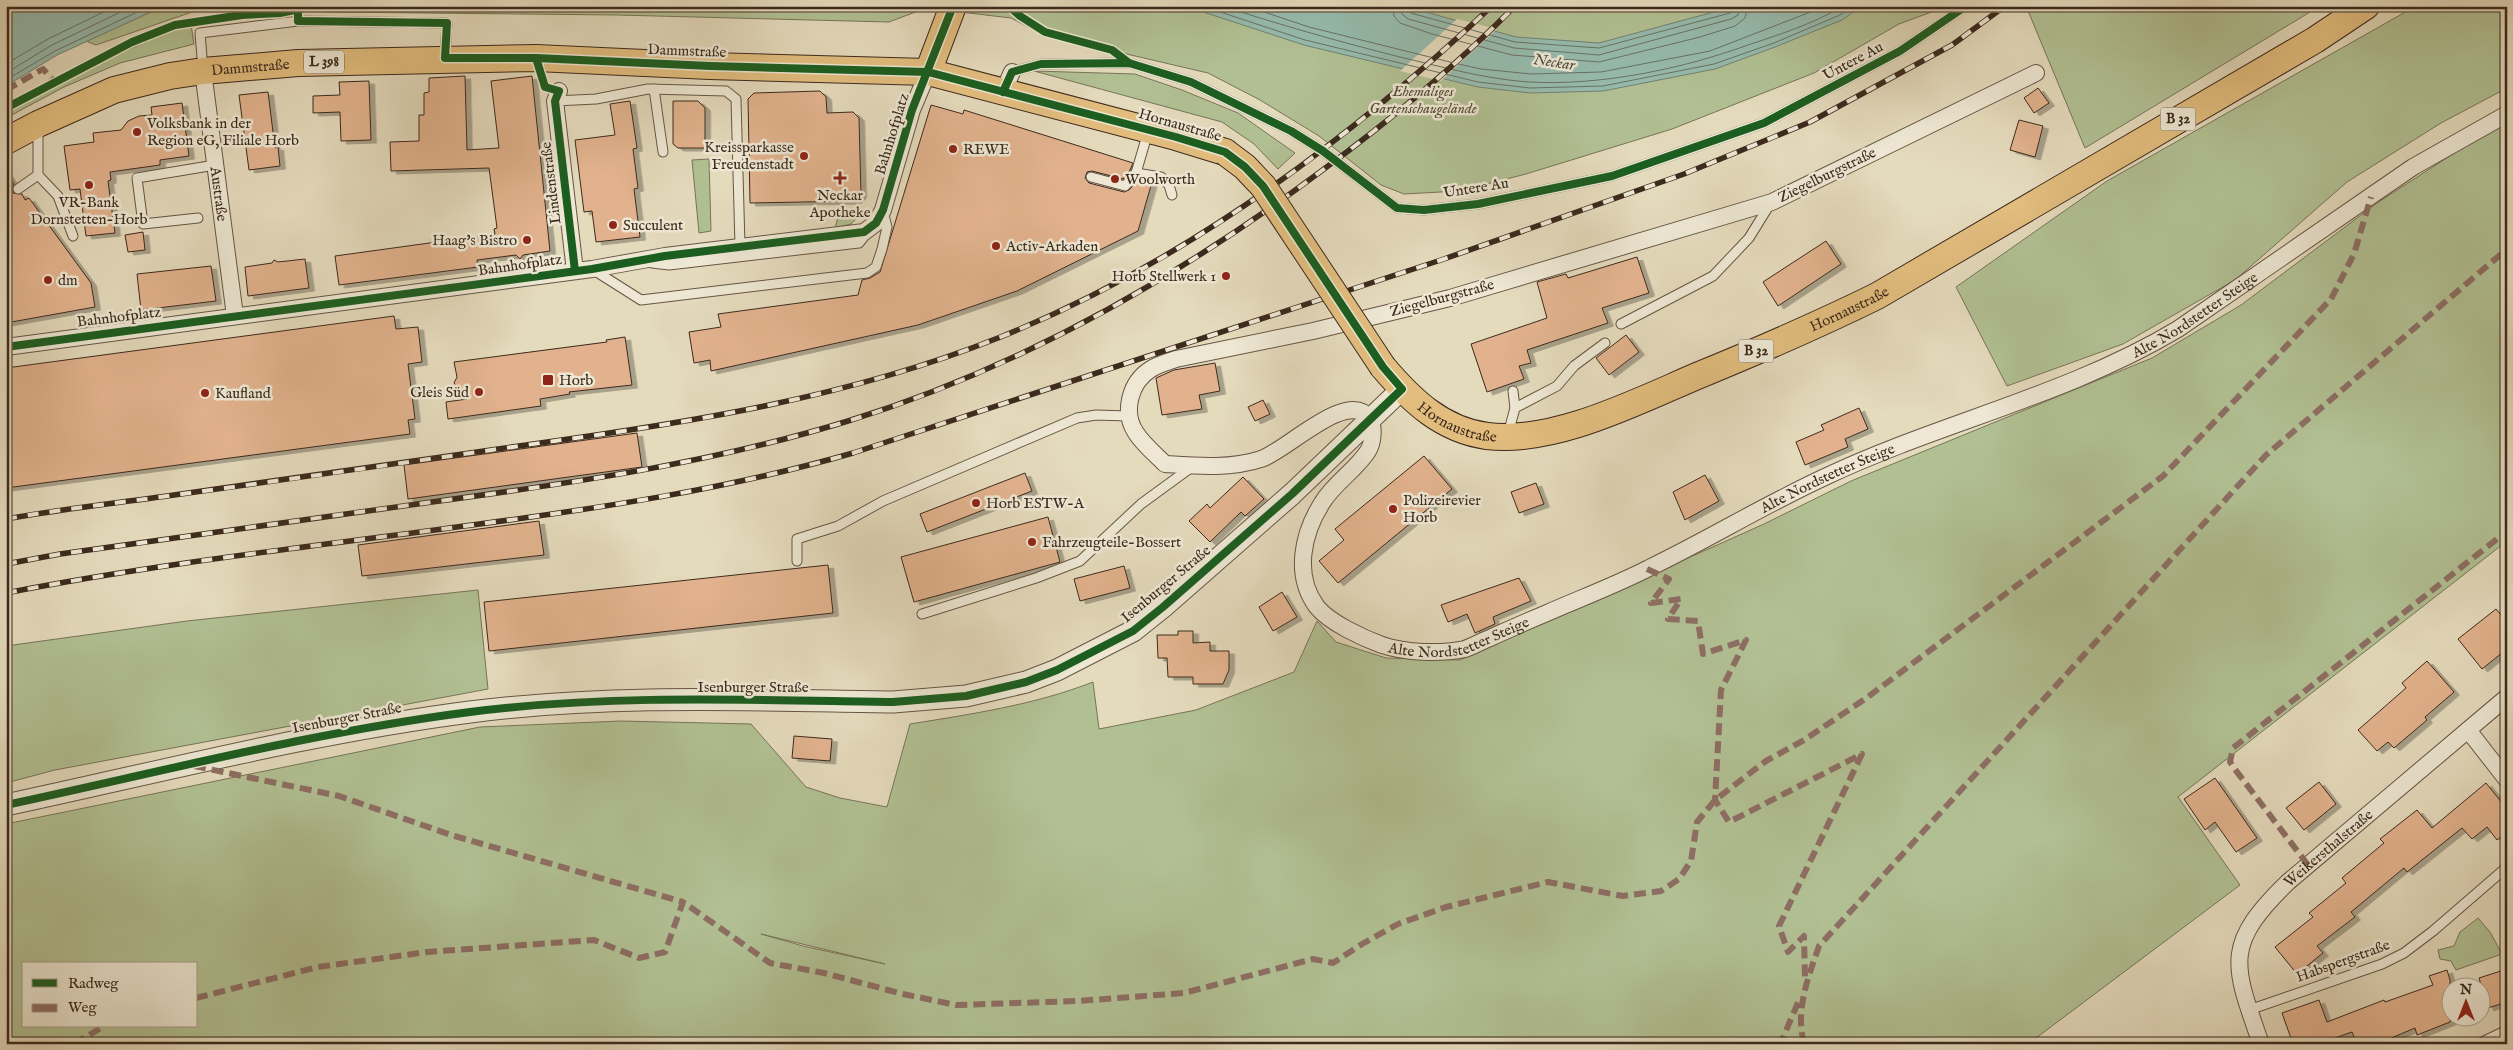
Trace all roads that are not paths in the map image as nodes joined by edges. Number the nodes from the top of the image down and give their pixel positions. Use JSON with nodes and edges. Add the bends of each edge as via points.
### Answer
{"nodes":[{"id":1,"x":1966,"y":6,"type":"edge"},
{"id":2,"x":2366,"y":6,"type":"edge"},
{"id":3,"x":951,"y":11,"type":"edge"},
{"id":4,"x":445,"y":58,"type":"junction"},
{"id":5,"x":203,"y":71,"type":"junction"},
{"id":6,"x":928,"y":72,"type":"junction"},
{"id":7,"x":2036,"y":73,"type":"dead end"},
{"id":8,"x":1007,"y":82,"type":"junction"},
{"id":9,"x":654,"y":89,"type":"junction"},
{"id":10,"x":557,"y":96,"type":"joint"},
{"id":11,"x":2507,"y":114,"type":"edge"},
{"id":12,"x":38,"y":124,"type":"junction"},
{"id":13,"x":1148,"y":129,"type":"junction"},
{"id":14,"x":6,"y":141,"type":"edge"},
{"id":15,"x":663,"y":152,"type":"dead end"},
{"id":16,"x":215,"y":165,"type":"junction"},
{"id":17,"x":1136,"y":173,"type":"junction"},
{"id":18,"x":38,"y":175,"type":"junction"},
{"id":19,"x":1091,"y":177,"type":"dead end"},
{"id":20,"x":18,"y":189,"type":"dead end"},
{"id":21,"x":1172,"y":195,"type":"dead end"},
{"id":22,"x":1772,"y":202,"type":"junction"},
{"id":23,"x":883,"y":210,"type":"junction"},
{"id":24,"x":198,"y":218,"type":"dead end"},
{"id":25,"x":872,"y":227,"type":"junction"},
{"id":26,"x":73,"y":236,"type":"dead end"},
{"id":27,"x":740,"y":246,"type":"junction"},
{"id":28,"x":636,"y":262,"type":"junction"},
{"id":29,"x":584,"y":270,"type":"junction"},
{"id":30,"x":235,"y":316,"type":"junction"},
{"id":31,"x":1621,"y":324,"type":"dead end"},
{"id":32,"x":1605,"y":343,"type":"dead end"},
{"id":33,"x":6,"y":347,"type":"edge"},
{"id":34,"x":1402,"y":389,"type":"junction"},
{"id":35,"x":1513,"y":391,"type":"dead end"},
{"id":36,"x":1515,"y":408,"type":"junction"},
{"id":37,"x":1128,"y":416,"type":"junction"},
{"id":38,"x":1369,"y":418,"type":"junction"},
{"id":39,"x":1508,"y":437,"type":"junction"},
{"id":40,"x":1193,"y":466,"type":"junction"},
{"id":41,"x":797,"y":560,"type":"dead end"},
{"id":42,"x":922,"y":614,"type":"dead end"},
{"id":43,"x":2507,"y":697,"type":"edge"},
{"id":44,"x":2468,"y":730,"type":"junction"},
{"id":45,"x":2507,"y":780,"type":"edge"},
{"id":46,"x":6,"y":805,"type":"edge"},
{"id":47,"x":2507,"y":866,"type":"edge"},
{"id":48,"x":2249,"y":1010,"type":"junction"},
{"id":49,"x":2507,"y":1034,"type":"edge"},
{"id":50,"x":2261,"y":1044,"type":"edge"},
{"id":51,"x":2486,"y":1044,"type":"edge"}],
"edges":[{"from":1,"to":8,"type":"lane","name":"Untere Au","via":[[1900,51],[1764,123],[1612,176],[1478,204],[1424,210],[1397,208],[1323,151],[1291,131],[1191,82],[1129,63],[1041,64]]},
{"from":2,"to":39,"type":"main road","name":"Hornaustraße","number":"B 32","via":[[2315,40],[1877,296],[1816,326],[1637,402],[1556,431]]},
{"from":3,"to":6,"type":"main road"},
{"from":4,"to":5,"type":"main road","name":"Dammstraße","number":"L 398","via":[[298,63]]},
{"from":4,"to":5,"type":"lane","via":[[447,23],[298,21],[200,33]]},
{"from":4,"to":6,"type":"main road","name":"Dammstraße","number":"L 398","via":[[536,58]]},
{"from":5,"to":12,"type":"main road","name":"Dammstraße","number":"L 398","via":[[114,90]]},
{"from":5,"to":16,"type":"street","name":"Austraße"},
{"from":6,"to":8,"type":"main road","name":"Hornaustraße","number":"B 32"},
{"from":6,"to":23,"type":"street","name":"Bahnhofplatz","via":[[912,110]]},
{"from":7,"to":22,"type":"street","name":"Ziegelburgstraße"},
{"from":8,"to":13,"type":"main road","name":"Hornaustraße","number":"B 32"},
{"from":9,"to":10,"type":"lane","via":[[596,99]]},
{"from":9,"to":15,"type":"lane"},
{"from":9,"to":27,"type":"lane","via":[[726,91],[736,99]]},
{"from":10,"to":29,"type":"street","name":"Lindenstraße"},
{"from":11,"to":38,"type":"street","name":"Alte Nordstetter Steige","via":[[2413,167],[2195,318],[2140,352],[2024,401],[1827,476],[1647,569],[1465,648],[1426,652],[1385,646],[1347,630],[1318,608],[1305,582],[1302,555],[1310,528],[1323,501],[1371,449],[1373,429]]},
{"from":12,"to":14,"type":"main road","name":"Dammstraße","number":"L 398"},
{"from":12,"to":18,"type":"lane"},
{"from":13,"to":17,"type":"lane"},
{"from":13,"to":34,"type":"main road","name":"Hornaustraße","number":"B 32","bridge":true,"via":[[1225,152],[1263,186],[1383,367]]},
{"from":16,"to":24,"type":"lane","via":[[137,178],[143,224]]},
{"from":16,"to":30,"type":"street","name":"Austraße"},
{"from":17,"to":19,"type":"lane","via":[[1125,186]]},
{"from":17,"to":21,"type":"lane","via":[[1161,177]]},
{"from":18,"to":20,"type":"lane"},
{"from":18,"to":26,"type":"lane","via":[[58,196]]},
{"from":22,"to":31,"type":"lane","via":[[1749,238],[1713,276]]},
{"from":22,"to":37,"type":"street","name":"Ziegelburgstraße","via":[[1450,298],[1176,359],[1142,376],[1134,387]]},
{"from":23,"to":25,"type":"street","name":"Bahnhofplatz"},
{"from":23,"to":29,"type":"lane","via":[[887,227],[882,249],[876,267],[867,273],[641,300]]},
{"from":25,"to":27,"type":"street","name":"Bahnhofplatz","via":[[864,232]]},
{"from":25,"to":28,"type":"lane","via":[[859,243],[669,265]]},
{"from":27,"to":28,"type":"street","name":"Bahnhofplatz"},
{"from":28,"to":29,"type":"street","name":"Bahnhofplatz"},
{"from":29,"to":30,"type":"street","name":"Bahnhofplatz"},
{"from":30,"to":33,"type":"street","name":"Bahnhofplatz"},
{"from":32,"to":36,"type":"lane","via":[[1574,366],[1557,386]]},
{"from":34,"to":38,"type":"street","name":"Isenburger Straße"},
{"from":34,"to":39,"type":"main road","name":"Hornaustraße","number":"B 32","via":[[1428,413],[1449,425],[1474,433]]},
{"from":35,"to":36,"type":"lane"},
{"from":36,"to":39,"type":"lane"},
{"from":37,"to":40,"type":"street","via":[[1136,433],[1165,464]]},
{"from":37,"to":41,"type":"lane","via":[[1077,418],[882,501],[838,526],[796,539]]},
{"from":38,"to":40,"type":"street","via":[[1359,411],[1342,410],[1278,452],[1263,458],[1246,463]]},
{"from":38,"to":46,"type":"street","name":"Isenburger Straße","via":[[1292,494],[1133,631],[1057,670],[1018,684],[966,696],[893,702],[651,700],[520,706],[408,720],[314,738]]},
{"from":40,"to":42,"type":"lane","via":[[1141,504],[1080,561]]},
{"from":43,"to":44,"type":"street","name":"Weikersthalstraße"},
{"from":44,"to":45,"type":"street"},
{"from":44,"to":48,"type":"street","name":"Weikersthalstraße","via":[[2266,903],[2243,938],[2238,961]]},
{"from":47,"to":48,"type":"lane","name":"Habspergstraße","via":[[2404,953],[2382,964]]},
{"from":48,"to":50,"type":"street","name":"Weikersthalstraße"},
{"from":49,"to":51,"type":"street"}]}
